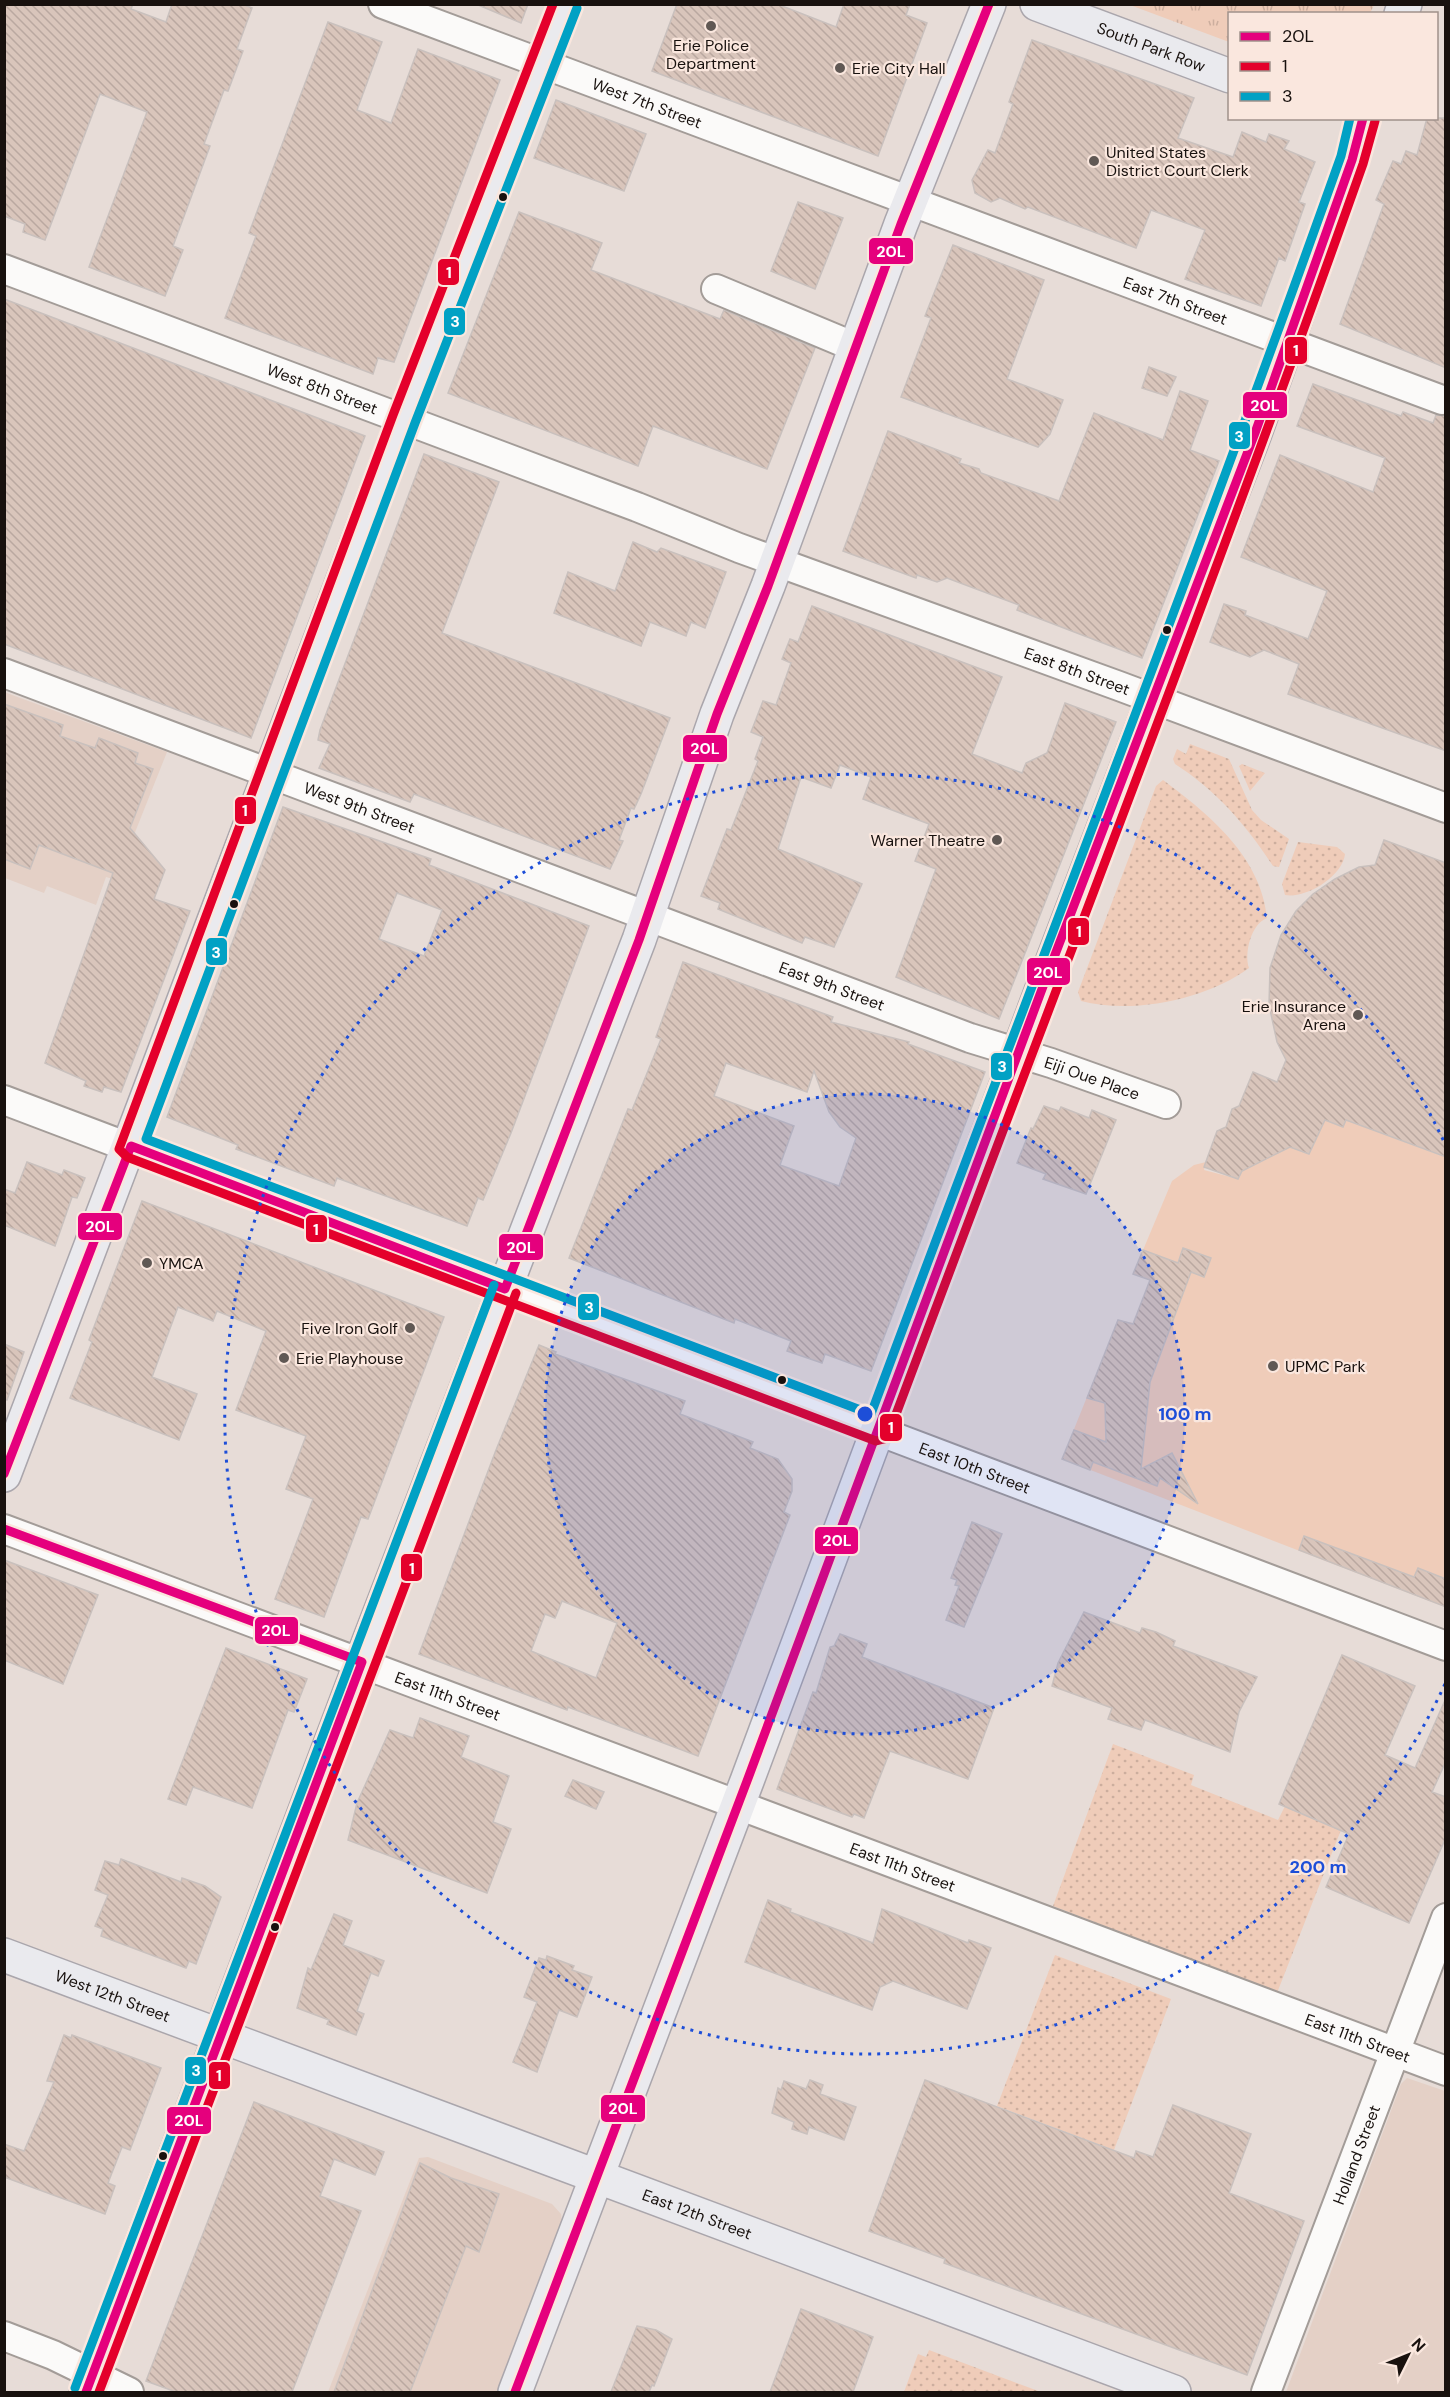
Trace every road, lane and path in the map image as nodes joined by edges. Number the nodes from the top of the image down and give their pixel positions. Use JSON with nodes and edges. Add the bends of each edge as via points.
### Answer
{"nodes":[{"id":1,"x":383,"y":4,"type":"edge"},
{"id":2,"x":566,"y":4,"type":"edge"},
{"id":3,"x":989,"y":4,"type":"edge"},
{"id":4,"x":1037,"y":4,"type":"edge"},
{"id":5,"x":542,"y":64,"type":"junction"},
{"id":6,"x":1228,"y":75,"type":"edge"},
{"id":7,"x":1356,"y":121,"type":"edge"},
{"id":8,"x":911,"y":199,"type":"junction"},
{"id":9,"x":4,"y":269,"type":"edge"},
{"id":10,"x":716,"y":289,"type":"dead end"},
{"id":11,"x":1286,"y":343,"type":"junction"},
{"id":12,"x":855,"y":347,"type":"junction"},
{"id":13,"x":1442,"y":400,"type":"dead end"},
{"id":14,"x":404,"y":419,"type":"junction"},
{"id":15,"x":776,"y":561,"type":"junction"},
{"id":16,"x":4,"y":673,"type":"edge"},
{"id":17,"x":1154,"y":699,"type":"junction"},
{"id":18,"x":271,"y":773,"type":"junction"},
{"id":19,"x":1446,"y":808,"type":"edge"},
{"id":20,"x":647,"y":915,"type":"junction"},
{"id":21,"x":1018,"y":1052,"type":"junction"},
{"id":22,"x":4,"y":1100,"type":"edge"},
{"id":23,"x":1166,"y":1104,"type":"dead end"},
{"id":24,"x":130,"y":1146,"type":"junction"},
{"id":25,"x":505,"y":1289,"type":"junction"},
{"id":26,"x":878,"y":1429,"type":"junction"},
{"id":27,"x":4,"y":1475,"type":"edge"},
{"id":28,"x":4,"y":1529,"type":"edge"},
{"id":29,"x":1446,"y":1646,"type":"edge"},
{"id":30,"x":362,"y":1662,"type":"junction"},
{"id":31,"x":738,"y":1805,"type":"junction"},
{"id":32,"x":1446,"y":1918,"type":"edge"},
{"id":33,"x":4,"y":1955,"type":"edge"},
{"id":34,"x":220,"y":2035,"type":"junction"},
{"id":35,"x":1395,"y":2052,"type":"junction"},
{"id":36,"x":1446,"y":2071,"type":"edge"},
{"id":37,"x":597,"y":2176,"type":"junction"},
{"id":38,"x":4,"y":2336,"type":"edge"},
{"id":39,"x":90,"y":2384,"type":"edge"},
{"id":40,"x":129,"y":2392,"type":"edge"},
{"id":41,"x":515,"y":2392,"type":"edge"},
{"id":42,"x":1173,"y":2392,"type":"edge"},
{"id":43,"x":1266,"y":2392,"type":"edge"}],
"edges":[{"from":1,"to":5,"type":"street","name":"West 7th Street"},
{"from":2,"to":5,"type":"main road"},
{"from":3,"to":8,"type":"main road"},
{"from":4,"to":6,"type":"main road","name":"South Park Row"},
{"from":5,"to":8,"type":"street","name":"West 7th Street"},
{"from":5,"to":14,"type":"main road"},
{"from":7,"to":11,"type":"main road","via":[[1352,160]]},
{"from":8,"to":11,"type":"street","name":"East 7th Street"},
{"from":8,"to":12,"type":"main road"},
{"from":9,"to":14,"type":"street","name":"West 8th Street"},
{"from":10,"to":12,"type":"street"},
{"from":11,"to":13,"type":"street","name":"East 7th Street"},
{"from":11,"to":17,"type":"main road"},
{"from":12,"to":15,"type":"main road"},
{"from":14,"to":15,"type":"street","name":"West 8th Street"},
{"from":14,"to":18,"type":"main road"},
{"from":15,"to":17,"type":"street","name":"East 8th Street"},
{"from":15,"to":20,"type":"main road","via":[[717,714]]},
{"from":16,"to":18,"type":"street","name":"West 9th Street"},
{"from":17,"to":19,"type":"street","name":"East 8th Street"},
{"from":17,"to":21,"type":"main road"},
{"from":18,"to":20,"type":"street","name":"West 9th Street"},
{"from":18,"to":24,"type":"main road"},
{"from":20,"to":21,"type":"street","name":"East 9th Street","via":[[970,1038]]},
{"from":20,"to":25,"type":"main road"},
{"from":21,"to":23,"type":"street","name":"Eiji Oue Place"},
{"from":21,"to":26,"type":"main road"},
{"from":22,"to":24,"type":"street","name":"East 10th Street"},
{"from":24,"to":25,"type":"street","name":"East 10th Street"},
{"from":24,"to":27,"type":"main road"},
{"from":25,"to":26,"type":"street","name":"East 10th Street"},
{"from":25,"to":30,"type":"main road"},
{"from":26,"to":29,"type":"street","name":"East 10th Street"},
{"from":26,"to":31,"type":"main road"},
{"from":28,"to":30,"type":"street","name":"East 11th Street"},
{"from":30,"to":31,"type":"street","name":"East 11th Street"},
{"from":30,"to":34,"type":"main road"},
{"from":31,"to":35,"type":"street","name":"East 11th Street"},
{"from":31,"to":37,"type":"main road"},
{"from":32,"to":35,"type":"street","name":"Holland Street"},
{"from":33,"to":34,"type":"main road","name":"West 12th Street"},
{"from":34,"to":37,"type":"main road","name":"East 12th Street"},
{"from":34,"to":39,"type":"main road"},
{"from":35,"to":36,"type":"street","name":"East 11th Street"},
{"from":35,"to":43,"type":"street","name":"Holland Street"},
{"from":37,"to":41,"type":"main road"},
{"from":37,"to":42,"type":"main road","name":"East 12th Street"},
{"from":38,"to":39,"type":"street","via":[[53,2355]]},
{"from":39,"to":40,"type":"street"}]}
